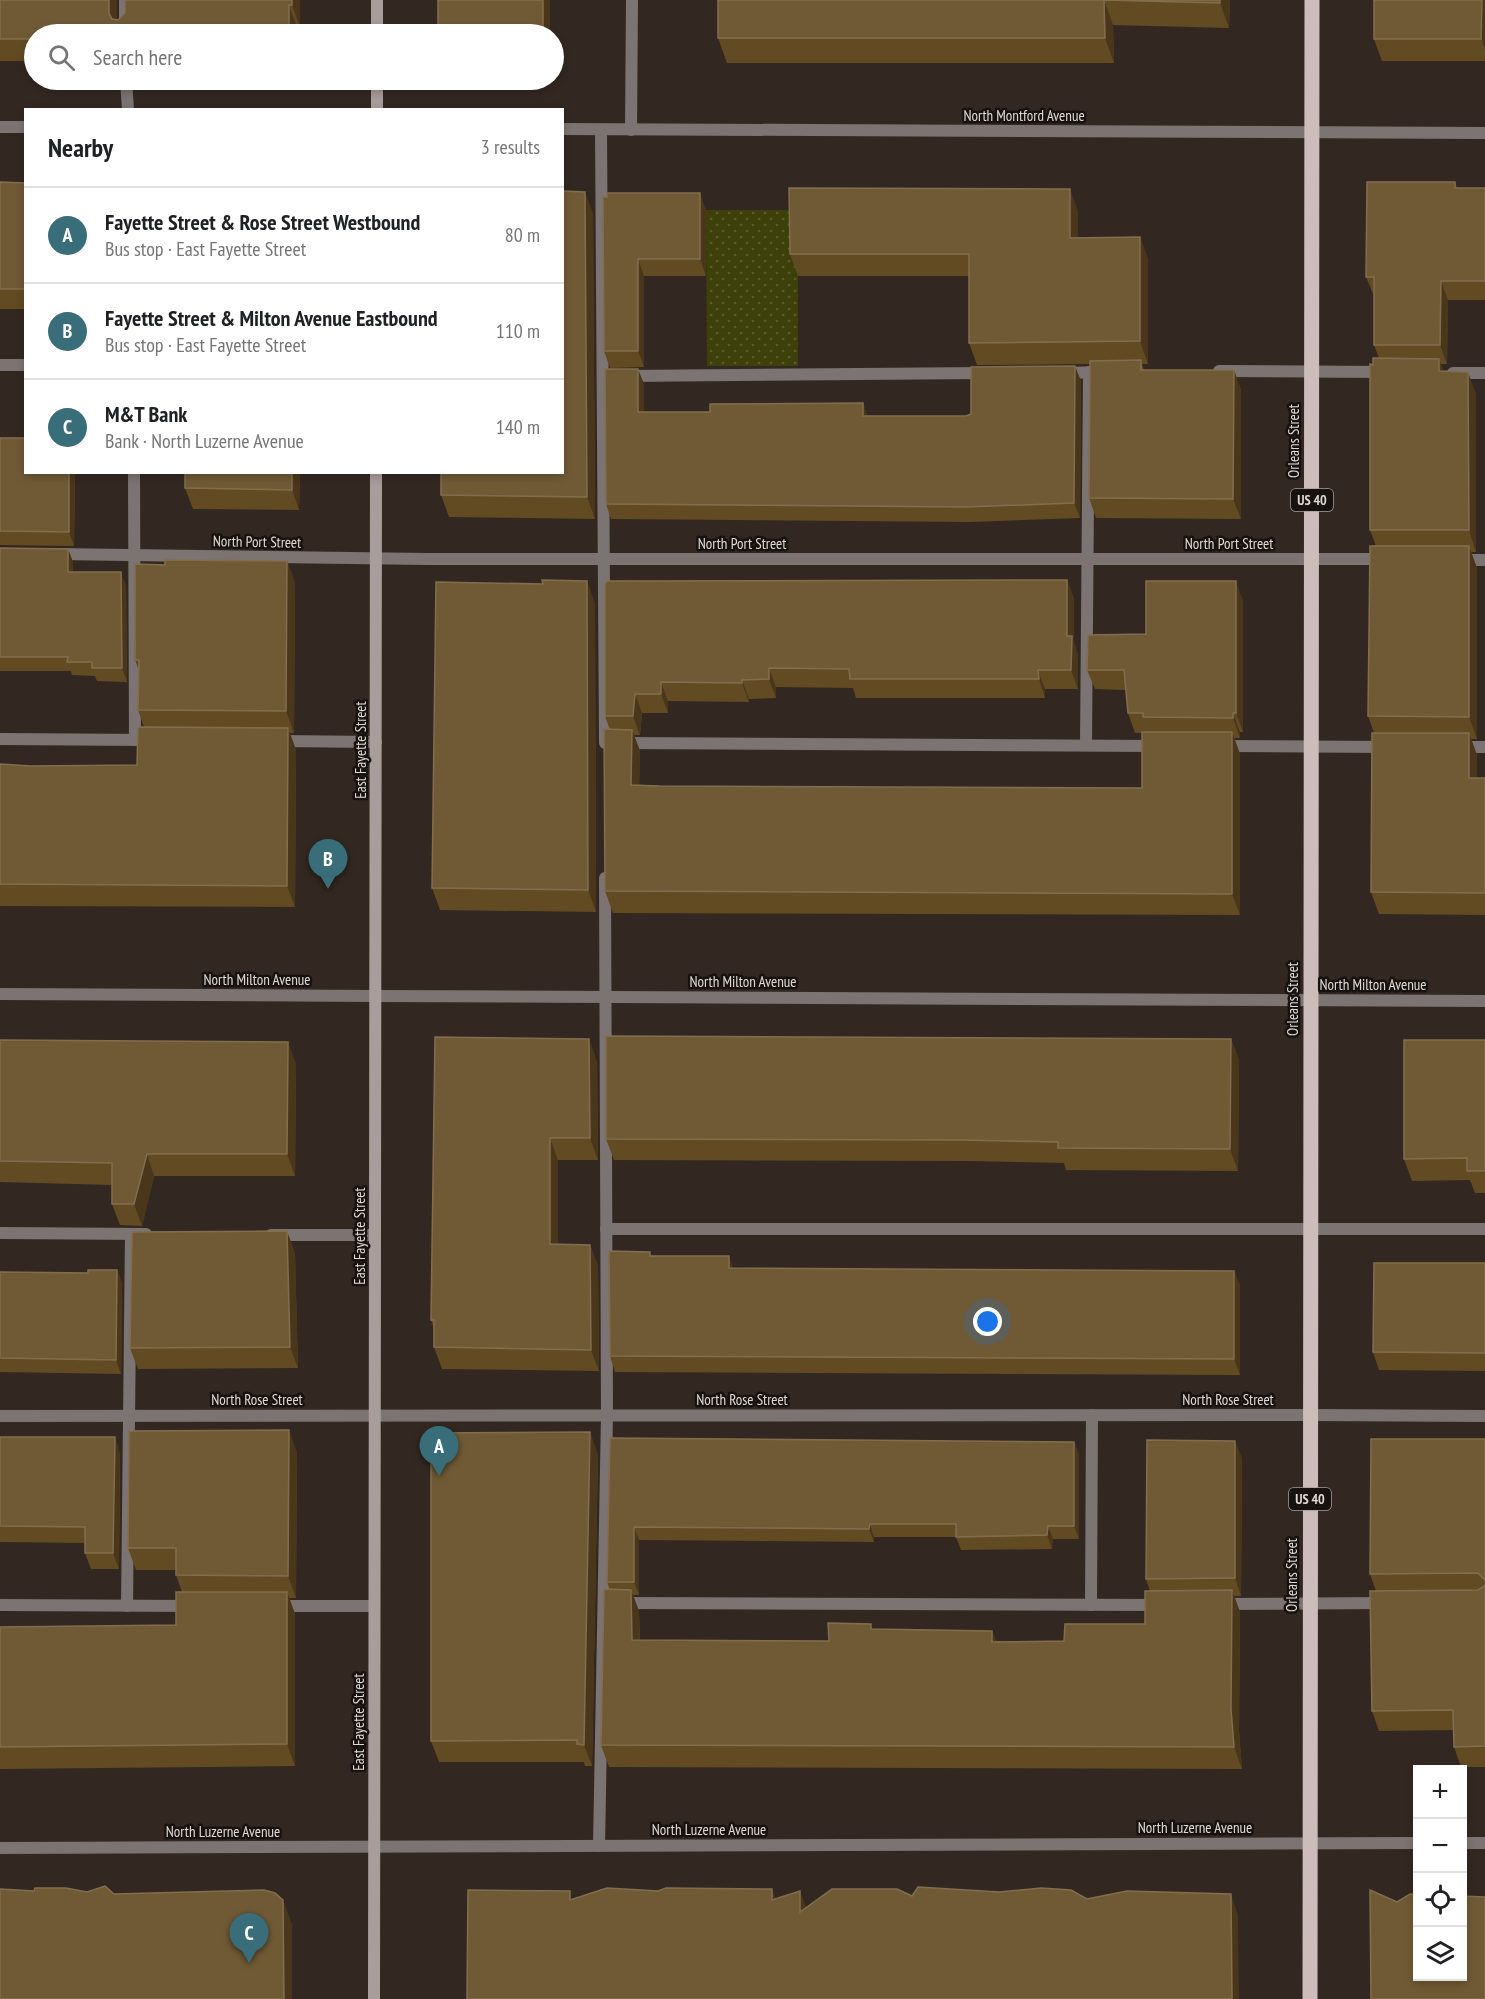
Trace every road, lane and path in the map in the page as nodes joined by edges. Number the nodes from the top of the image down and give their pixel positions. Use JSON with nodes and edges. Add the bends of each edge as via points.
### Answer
{"nodes":[{"id":1,"x":125,"y":0,"type":"edge"},
{"id":2,"x":377,"y":0,"type":"edge"},
{"id":3,"x":632,"y":0,"type":"edge"},
{"id":4,"x":1312,"y":0,"type":"edge"},
{"id":5,"x":125,"y":24,"type":"edge"},
{"id":6,"x":377,"y":24,"type":"edge"},
{"id":7,"x":127,"y":90,"type":"edge"},
{"id":8,"x":377,"y":90,"type":"edge"},
{"id":9,"x":128,"y":108,"type":"edge"},
{"id":10,"x":377,"y":108,"type":"edge"},
{"id":11,"x":0,"y":127,"type":"edge"},
{"id":12,"x":24,"y":128,"type":"edge"},
{"id":13,"x":564,"y":129,"type":"edge"},
{"id":14,"x":601,"y":130,"type":"junction"},
{"id":15,"x":631,"y":130,"type":"junction"},
{"id":16,"x":1312,"y":132,"type":"junction"},
{"id":17,"x":1485,"y":133,"type":"edge"},
{"id":18,"x":0,"y":365,"type":"edge"},
{"id":19,"x":24,"y":365,"type":"edge"},
{"id":20,"x":1312,"y":371,"type":"junction"},
{"id":21,"x":1089,"y":372,"type":"junction"},
{"id":22,"x":1124,"y":372,"type":"edge"},
{"id":23,"x":1206,"y":372,"type":"edge"},
{"id":24,"x":1393,"y":372,"type":"edge"},
{"id":25,"x":1439,"y":372,"type":"edge"},
{"id":26,"x":994,"y":373,"type":"edge"},
{"id":27,"x":1053,"y":373,"type":"edge"},
{"id":28,"x":1485,"y":373,"type":"edge"},
{"id":29,"x":603,"y":376,"type":"junction"},
{"id":30,"x":134,"y":474,"type":"edge"},
{"id":31,"x":376,"y":474,"type":"edge"},
{"id":32,"x":45,"y":554,"type":"edge"},
{"id":33,"x":134,"y":555,"type":"junction"},
{"id":34,"x":376,"y":558,"type":"junction"},
{"id":35,"x":604,"y":559,"type":"junction"},
{"id":36,"x":1087,"y":559,"type":"junction"},
{"id":37,"x":1311,"y":559,"type":"junction"},
{"id":38,"x":1394,"y":559,"type":"edge"},
{"id":39,"x":1451,"y":560,"type":"edge"},
{"id":40,"x":1485,"y":560,"type":"edge"},
{"id":41,"x":0,"y":739,"type":"edge"},
{"id":42,"x":135,"y":740,"type":"junction"},
{"id":43,"x":169,"y":740,"type":"edge"},
{"id":44,"x":261,"y":741,"type":"edge"},
{"id":45,"x":376,"y":742,"type":"junction"},
{"id":46,"x":1086,"y":745,"type":"junction"},
{"id":47,"x":1169,"y":746,"type":"edge"},
{"id":48,"x":1204,"y":746,"type":"edge"},
{"id":49,"x":1311,"y":746,"type":"junction"},
{"id":50,"x":1404,"y":747,"type":"edge"},
{"id":51,"x":1450,"y":747,"type":"edge"},
{"id":52,"x":1485,"y":747,"type":"edge"},
{"id":53,"x":605,"y":870,"type":"edge"},
{"id":54,"x":0,"y":994,"type":"edge"},
{"id":55,"x":375,"y":996,"type":"junction"},
{"id":56,"x":605,"y":997,"type":"junction"},
{"id":57,"x":1311,"y":1000,"type":"junction"},
{"id":58,"x":1485,"y":1000,"type":"edge"},
{"id":59,"x":1310,"y":1228,"type":"junction"},
{"id":60,"x":606,"y":1229,"type":"junction"},
{"id":61,"x":1485,"y":1229,"type":"edge"},
{"id":62,"x":0,"y":1233,"type":"edge"},
{"id":63,"x":131,"y":1234,"type":"junction"},
{"id":64,"x":154,"y":1234,"type":"edge"},
{"id":65,"x":259,"y":1234,"type":"edge"},
{"id":66,"x":375,"y":1235,"type":"junction"},
{"id":67,"x":129,"y":1415,"type":"junction"},
{"id":68,"x":607,"y":1415,"type":"junction"},
{"id":69,"x":1092,"y":1415,"type":"junction"},
{"id":70,"x":1311,"y":1415,"type":"junction"},
{"id":71,"x":0,"y":1416,"type":"edge"},
{"id":72,"x":374,"y":1416,"type":"junction"},
{"id":73,"x":1485,"y":1416,"type":"edge"},
{"id":74,"x":603,"y":1603,"type":"junction"},
{"id":75,"x":1403,"y":1603,"type":"edge"},
{"id":76,"x":1172,"y":1604,"type":"edge"},
{"id":77,"x":1206,"y":1604,"type":"edge"},
{"id":78,"x":1310,"y":1604,"type":"junction"},
{"id":79,"x":0,"y":1605,"type":"edge"},
{"id":80,"x":1091,"y":1605,"type":"junction"},
{"id":81,"x":127,"y":1606,"type":"junction"},
{"id":82,"x":210,"y":1606,"type":"edge"},
{"id":83,"x":268,"y":1606,"type":"edge"},
{"id":84,"x":374,"y":1606,"type":"junction"},
{"id":85,"x":1310,"y":1842,"type":"junction"},
{"id":86,"x":1413,"y":1843,"type":"edge"},
{"id":87,"x":1467,"y":1843,"type":"edge"},
{"id":88,"x":1485,"y":1844,"type":"edge"},
{"id":89,"x":374,"y":1846,"type":"junction"},
{"id":90,"x":599,"y":1846,"type":"junction"},
{"id":91,"x":0,"y":1848,"type":"edge"},
{"id":92,"x":374,"y":1999,"type":"edge"},
{"id":93,"x":1310,"y":1999,"type":"edge"}],
"edges":[{"from":1,"to":5,"type":"street"},
{"from":2,"to":6,"type":"main road"},
{"from":3,"to":15,"type":"street"},
{"from":4,"to":16,"type":"main road","name":"Orleans Street","number":"US 40"},
{"from":7,"to":9,"type":"street"},
{"from":8,"to":10,"type":"main road"},
{"from":11,"to":12,"type":"street"},
{"from":13,"to":14,"type":"street","name":"North Montford Avenue"},
{"from":14,"to":15,"type":"street","name":"North Montford Avenue"},
{"from":14,"to":29,"type":"street"},
{"from":15,"to":16,"type":"street","name":"North Montford Avenue"},
{"from":16,"to":17,"type":"street","name":"North Montford Avenue"},
{"from":16,"to":20,"type":"main road","name":"Orleans Street","number":"US 40"},
{"from":18,"to":19,"type":"street"},
{"from":20,"to":23,"type":"street"},
{"from":20,"to":24,"type":"street"},
{"from":20,"to":37,"type":"main road","name":"Orleans Street","number":"US 40"},
{"from":21,"to":22,"type":"street"},
{"from":21,"to":27,"type":"street"},
{"from":21,"to":36,"type":"street"},
{"from":25,"to":28,"type":"street"},
{"from":26,"to":29,"type":"street"},
{"from":29,"to":35,"type":"street"},
{"from":30,"to":33,"type":"street"},
{"from":31,"to":34,"type":"main road","name":"East Fayette Street"},
{"from":32,"to":33,"type":"street","name":"North Port Street"},
{"from":33,"to":34,"type":"street","name":"North Port Street"},
{"from":33,"to":42,"type":"street"},
{"from":34,"to":35,"type":"street","name":"North Port Street"},
{"from":34,"to":45,"type":"main road","name":"East Fayette Street"},
{"from":35,"to":36,"type":"street","name":"North Port Street"},
{"from":35,"to":46,"type":"street","via":[[605,749]]},
{"from":36,"to":37,"type":"street","name":"North Port Street"},
{"from":36,"to":46,"type":"street"},
{"from":37,"to":38,"type":"street","name":"North Port Street"},
{"from":37,"to":49,"type":"main road","name":"Orleans Street","number":"US 40"},
{"from":39,"to":40,"type":"street"},
{"from":41,"to":42,"type":"street"},
{"from":42,"to":43,"type":"street"},
{"from":44,"to":45,"type":"street"},
{"from":45,"to":55,"type":"main road","name":"East Fayette Street"},
{"from":46,"to":47,"type":"street"},
{"from":48,"to":49,"type":"street"},
{"from":49,"to":50,"type":"street"},
{"from":49,"to":57,"type":"main road","name":"Orleans Street","number":"US 40"},
{"from":51,"to":52,"type":"street"},
{"from":53,"to":56,"type":"street"},
{"from":54,"to":55,"type":"street","name":"North Milton Avenue"},
{"from":55,"to":56,"type":"street","name":"North Milton Avenue"},
{"from":55,"to":66,"type":"main road","name":"East Fayette Street"},
{"from":56,"to":57,"type":"street","name":"North Milton Avenue"},
{"from":56,"to":60,"type":"street"},
{"from":57,"to":58,"type":"street","name":"North Milton Avenue"},
{"from":57,"to":59,"type":"main road","name":"Orleans Street","number":"US 40"},
{"from":59,"to":60,"type":"street"},
{"from":59,"to":61,"type":"street"},
{"from":59,"to":70,"type":"main road","name":"Orleans Street","number":"US 40"},
{"from":60,"to":68,"type":"street"},
{"from":62,"to":63,"type":"street"},
{"from":63,"to":64,"type":"street"},
{"from":63,"to":67,"type":"street"},
{"from":65,"to":66,"type":"street"},
{"from":66,"to":72,"type":"main road","name":"East Fayette Street"},
{"from":67,"to":71,"type":"street","name":"North Rose Street"},
{"from":67,"to":72,"type":"street","name":"North Rose Street"},
{"from":67,"to":81,"type":"street"},
{"from":68,"to":69,"type":"street","name":"North Rose Street"},
{"from":68,"to":72,"type":"street","name":"North Rose Street"},
{"from":68,"to":74,"type":"street"},
{"from":69,"to":70,"type":"street","name":"North Rose Street"},
{"from":69,"to":80,"type":"street"},
{"from":70,"to":73,"type":"street","name":"North Rose Street"},
{"from":70,"to":78,"type":"main road","name":"Orleans Street","number":"US 40"},
{"from":72,"to":84,"type":"main road","name":"East Fayette Street"},
{"from":74,"to":80,"type":"street"},
{"from":74,"to":90,"type":"street"},
{"from":75,"to":78,"type":"street"},
{"from":76,"to":80,"type":"street"},
{"from":77,"to":78,"type":"street"},
{"from":78,"to":85,"type":"main road","name":"Orleans Street","number":"US 40"},
{"from":79,"to":81,"type":"street"},
{"from":81,"to":82,"type":"street"},
{"from":83,"to":84,"type":"street"},
{"from":84,"to":89,"type":"main road","name":"East Fayette Street"},
{"from":85,"to":86,"type":"street","name":"North Luzerne Avenue"},
{"from":85,"to":90,"type":"street","name":"North Luzerne Avenue"},
{"from":85,"to":93,"type":"main road","name":"Orleans Street","number":"US 40"},
{"from":87,"to":88,"type":"street"},
{"from":89,"to":90,"type":"street","name":"North Luzerne Avenue"},
{"from":89,"to":91,"type":"street","name":"North Luzerne Avenue"},
{"from":89,"to":92,"type":"main road","name":"East Fayette Street"}]}
